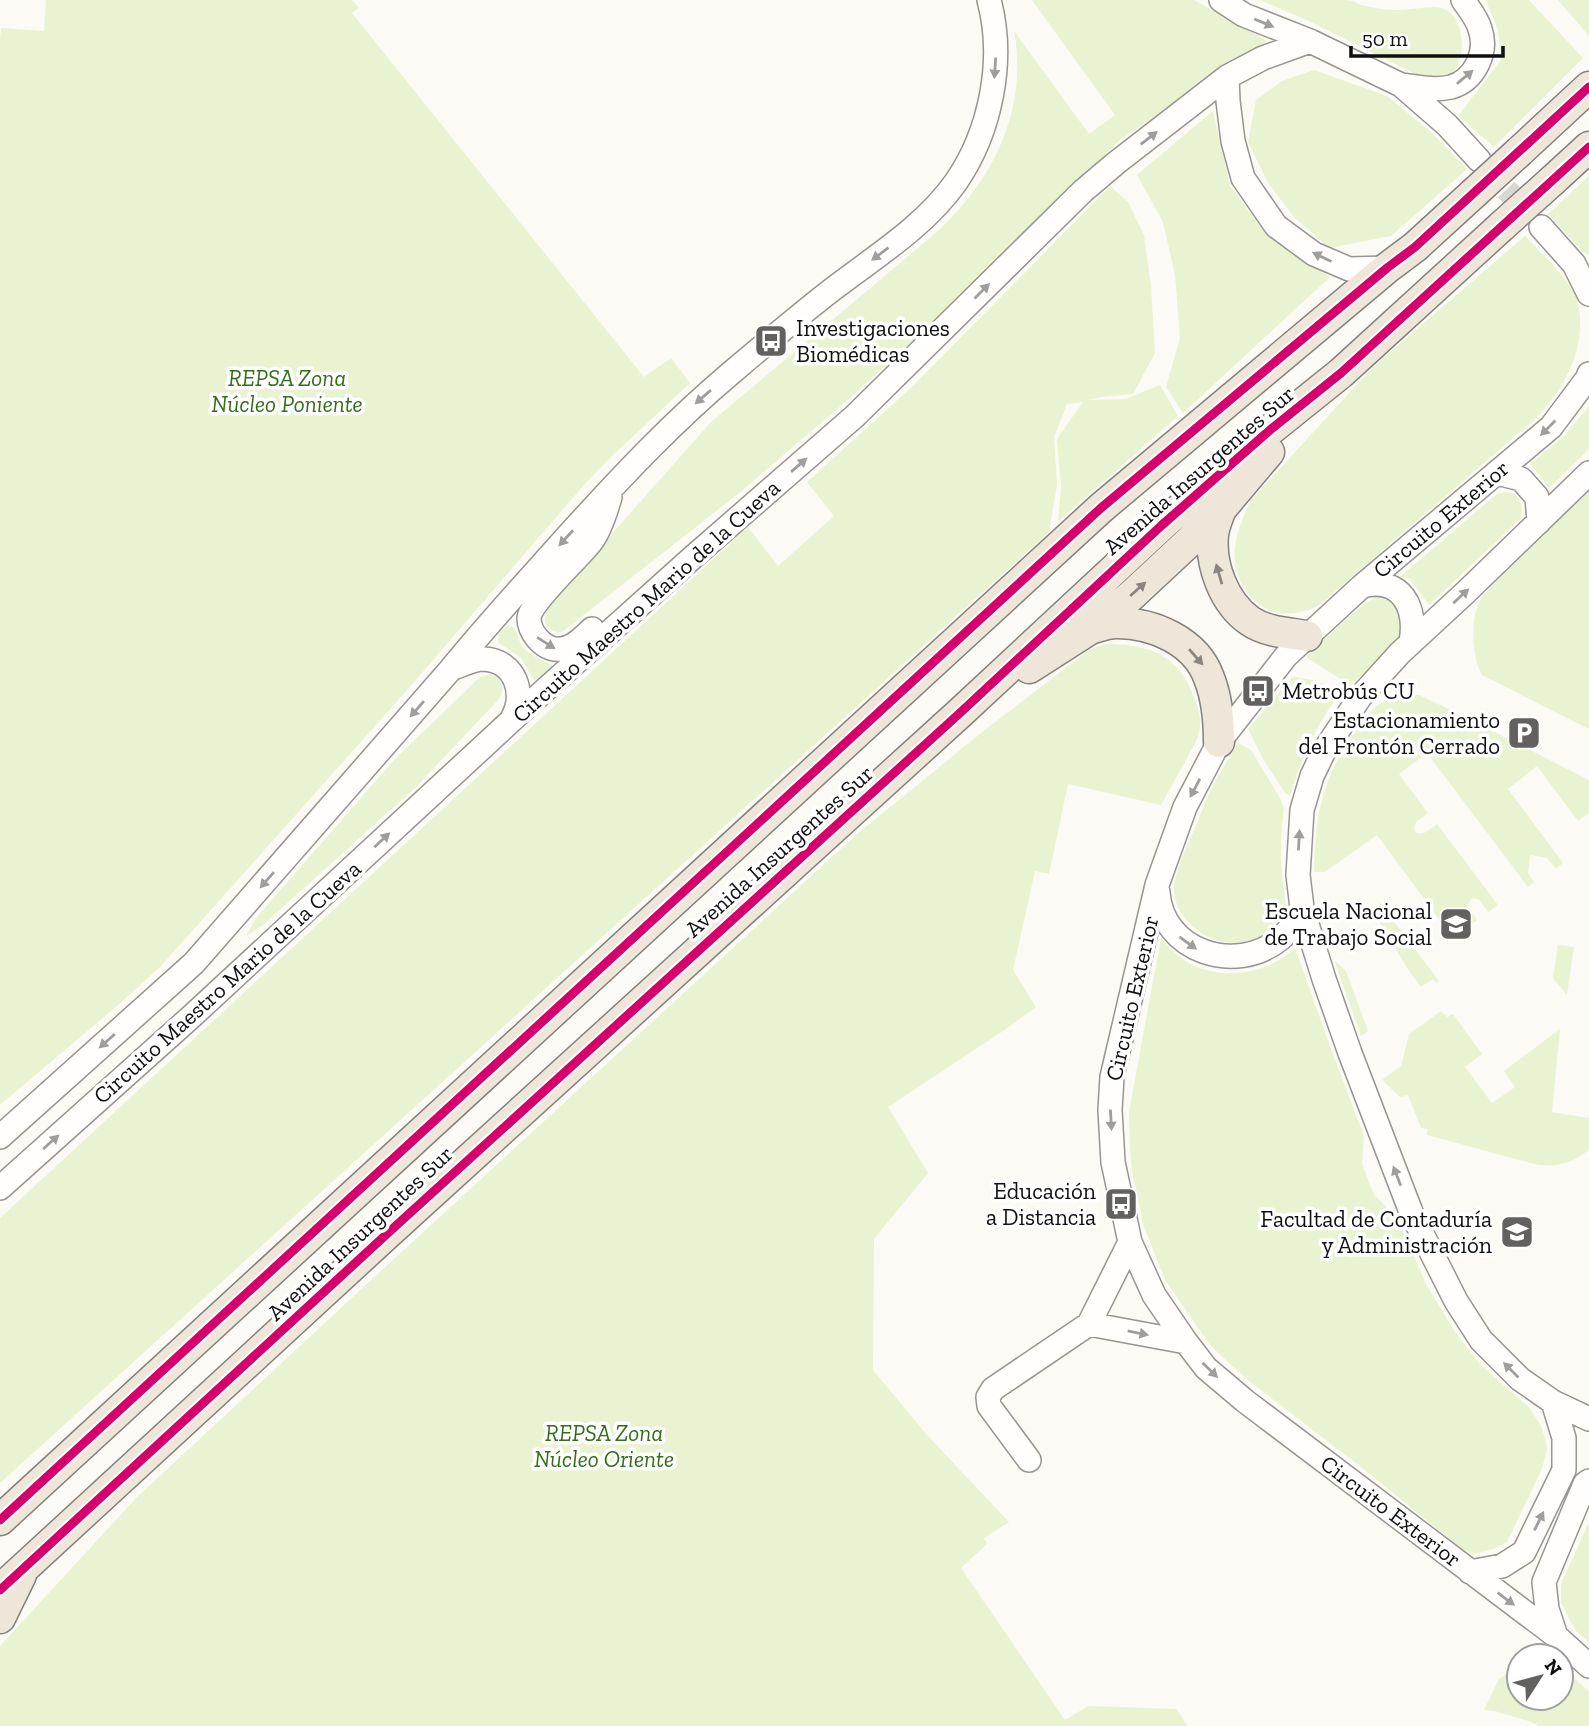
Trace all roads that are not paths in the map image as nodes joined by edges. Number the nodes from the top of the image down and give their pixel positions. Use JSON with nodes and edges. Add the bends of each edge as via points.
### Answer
{"nodes":[{"id":1,"x":989,"y":0,"type":"edge"},
{"id":2,"x":1221,"y":0,"type":"edge"},
{"id":3,"x":1463,"y":0,"type":"edge"},
{"id":4,"x":1310,"y":41,"type":"junction"},
{"id":5,"x":1227,"y":77,"type":"junction"},
{"id":6,"x":1401,"y":85,"type":"junction"},
{"id":7,"x":1589,"y":87,"type":"edge"},
{"id":8,"x":1589,"y":147,"type":"edge"},
{"id":9,"x":1479,"y":160,"type":"tunnel mouth"},
{"id":10,"x":1541,"y":227,"type":"tunnel mouth"},
{"id":11,"x":1387,"y":268,"type":"junction"},
{"id":12,"x":1582,"y":268,"type":"edge"},
{"id":13,"x":1589,"y":293,"type":"edge"},
{"id":14,"x":1341,"y":373,"type":"junction"},
{"id":15,"x":1589,"y":374,"type":"edge"},
{"id":16,"x":1497,"y":473,"type":"junction"},
{"id":17,"x":1589,"y":473,"type":"edge"},
{"id":18,"x":612,"y":487,"type":"junction"},
{"id":19,"x":1221,"y":509,"type":"junction"},
{"id":20,"x":1539,"y":522,"type":"junction"},
{"id":21,"x":692,"y":558,"type":"junction"},
{"id":22,"x":1362,"y":586,"type":"junction"},
{"id":23,"x":1090,"y":629,"type":"junction"},
{"id":24,"x":1307,"y":636,"type":"junction"},
{"id":25,"x":1411,"y":642,"type":"junction"},
{"id":26,"x":451,"y":669,"type":"junction"},
{"id":27,"x":961,"y":712,"type":"junction"},
{"id":28,"x":505,"y":727,"type":"junction"},
{"id":29,"x":1219,"y":742,"type":"junction"},
{"id":30,"x":1157,"y":885,"type":"junction"},
{"id":31,"x":1301,"y":908,"type":"junction"},
{"id":32,"x":0,"y":1137,"type":"edge"},
{"id":33,"x":0,"y":1188,"type":"edge"},
{"id":34,"x":1130,"y":1242,"type":"junction"},
{"id":35,"x":1089,"y":1324,"type":"junction"},
{"id":36,"x":1186,"y":1342,"type":"junction"},
{"id":37,"x":1553,"y":1402,"type":"junction"},
{"id":38,"x":1589,"y":1419,"type":"edge"},
{"id":39,"x":1029,"y":1460,"type":"dead end"},
{"id":40,"x":1589,"y":1480,"type":"edge"},
{"id":41,"x":28,"y":1495,"type":"junction"},
{"id":42,"x":0,"y":1514,"type":"edge"},
{"id":43,"x":0,"y":1520,"type":"edge"},
{"id":44,"x":25,"y":1567,"type":"junction"},
{"id":45,"x":1470,"y":1572,"type":"junction"},
{"id":46,"x":0,"y":1590,"type":"edge"},
{"id":47,"x":0,"y":1618,"type":"edge"},
{"id":48,"x":1556,"y":1636,"type":"junction"},
{"id":49,"x":1589,"y":1665,"type":"edge"}],
"edges":[{"from":1,"to":18,"type":"street","name":"Circuito Maestro Mario de la Cueva","one_way":true,"via":[[995,56],[989,107],[971,157],[941,202],[731,373]]},
{"from":2,"to":4,"type":"street","one_way":true,"via":[[1244,15]]},
{"from":6,"to":3,"type":"street","one_way":true,"via":[[1452,87],[1476,67],[1482,38]]},
{"from":4,"to":5,"type":"street","name":"Circuito Maestro Mario de la Cueva"},
{"from":4,"to":6,"type":"street"},
{"from":11,"to":5,"type":"street","one_way":true,"via":[[1349,269],[1314,254],[1276,226],[1243,178],[1233,141]]},
{"from":21,"to":5,"type":"street","name":"Circuito Maestro Mario de la Cueva","one_way":true,"via":[[855,416],[1083,191]]},
{"from":6,"to":9,"type":"street"},
{"from":7,"to":11,"type":"main road","name":"Avenida Insurgentes Sur","bridge":true},
{"from":8,"to":14,"type":"main road","name":"Avenida Insurgentes Sur","bridge":true},
{"from":10,"to":12,"type":"street"},
{"from":11,"to":41,"type":"main road","name":"Avenida Insurgentes Sur","via":[[1101,509]]},
{"from":12,"to":13,"type":"street"},
{"from":14,"to":19,"type":"main road"},
{"from":14,"to":27,"type":"main road","name":"Avenida Insurgentes Sur","via":[[1191,499]]},
{"from":15,"to":16,"type":"street","name":"Circuito Exterior","one_way":true,"via":[[1551,427]]},
{"from":16,"to":20,"type":"street","via":[[1521,478],[1537,497]]},
{"from":16,"to":22,"type":"street","name":"Circuito Exterior"},
{"from":17,"to":20,"type":"street"},
{"from":18,"to":21,"type":"street","one_way":true,"via":[[591,544],[532,610],[530,626],[540,642],[558,650],[568,648],[659,569]]},
{"from":18,"to":26,"type":"street","name":"Circuito Maestro Mario de la Cueva","one_way":true},
{"from":23,"to":19,"type":"main road","one_way":true},
{"from":24,"to":19,"type":"main road","one_way":true,"via":[[1266,628],[1249,620],[1231,602],[1214,556],[1213,533]]},
{"from":25,"to":20,"type":"street","one_way":true},
{"from":21,"to":28,"type":"street","name":"Circuito Maestro Mario de la Cueva"},
{"from":22,"to":24,"type":"street","name":"Circuito Exterior"},
{"from":22,"to":25,"type":"street","via":[[1390,586],[1404,597],[1412,614]]},
{"from":23,"to":27,"type":"main road"},
{"from":23,"to":29,"type":"main road","one_way":true,"via":[[1114,623],[1148,626],[1178,639],[1209,676]]},
{"from":24,"to":29,"type":"street","name":"Circuito Exterior"},
{"from":31,"to":25,"type":"street","one_way":true,"via":[[1301,810],[1312,776],[1360,697]]},
{"from":26,"to":28,"type":"street","via":[[481,659],[509,670],[519,699]]},
{"from":26,"to":32,"type":"street","name":"Circuito Maestro Mario de la Cueva","one_way":true,"via":[[194,963]]},
{"from":27,"to":44,"type":"main road","name":"Avenida Insurgentes Sur"},
{"from":33,"to":28,"type":"street","name":"Circuito Maestro Mario de la Cueva","one_way":true},
{"from":29,"to":30,"type":"street","name":"Circuito Exterior","one_way":true,"via":[[1185,807]]},
{"from":30,"to":31,"type":"street","one_way":true,"via":[[1162,913],[1177,935],[1213,955],[1241,956],[1270,946],[1290,928]]},
{"from":30,"to":34,"type":"street","name":"Circuito Exterior","one_way":true,"via":[[1112,1077],[1113,1162]]},
{"from":37,"to":31,"type":"street","one_way":true,"via":[[1520,1379],[1481,1339],[1433,1256],[1359,1078]]},
{"from":34,"to":35,"type":"street"},
{"from":34,"to":36,"type":"street","name":"Circuito Exterior","via":[[1154,1295]]},
{"from":35,"to":36,"type":"street","one_way":true},
{"from":35,"to":39,"type":"street","via":[[993,1389],[988,1397],[989,1406]]},
{"from":36,"to":45,"type":"street","name":"Circuito Exterior","one_way":true,"via":[[1206,1368],[1245,1401]]},
{"from":37,"to":38,"type":"street"},
{"from":45,"to":37,"type":"street","one_way":true,"via":[[1502,1566],[1524,1552],[1564,1470],[1564,1438]]},
{"from":40,"to":48,"type":"street","via":[[1544,1581],[1546,1609]]},
{"from":41,"to":42,"type":"main road"},
{"from":41,"to":43,"type":"main road","name":"Avenida Insurgentes Sur"},
{"from":44,"to":46,"type":"main road","name":"Avenida Insurgentes Sur"},
{"from":44,"to":47,"type":"main road"},
{"from":45,"to":48,"type":"street","name":"Circuito Exterior","one_way":true},
{"from":48,"to":49,"type":"street","name":"Circuito Exterior"}]}
